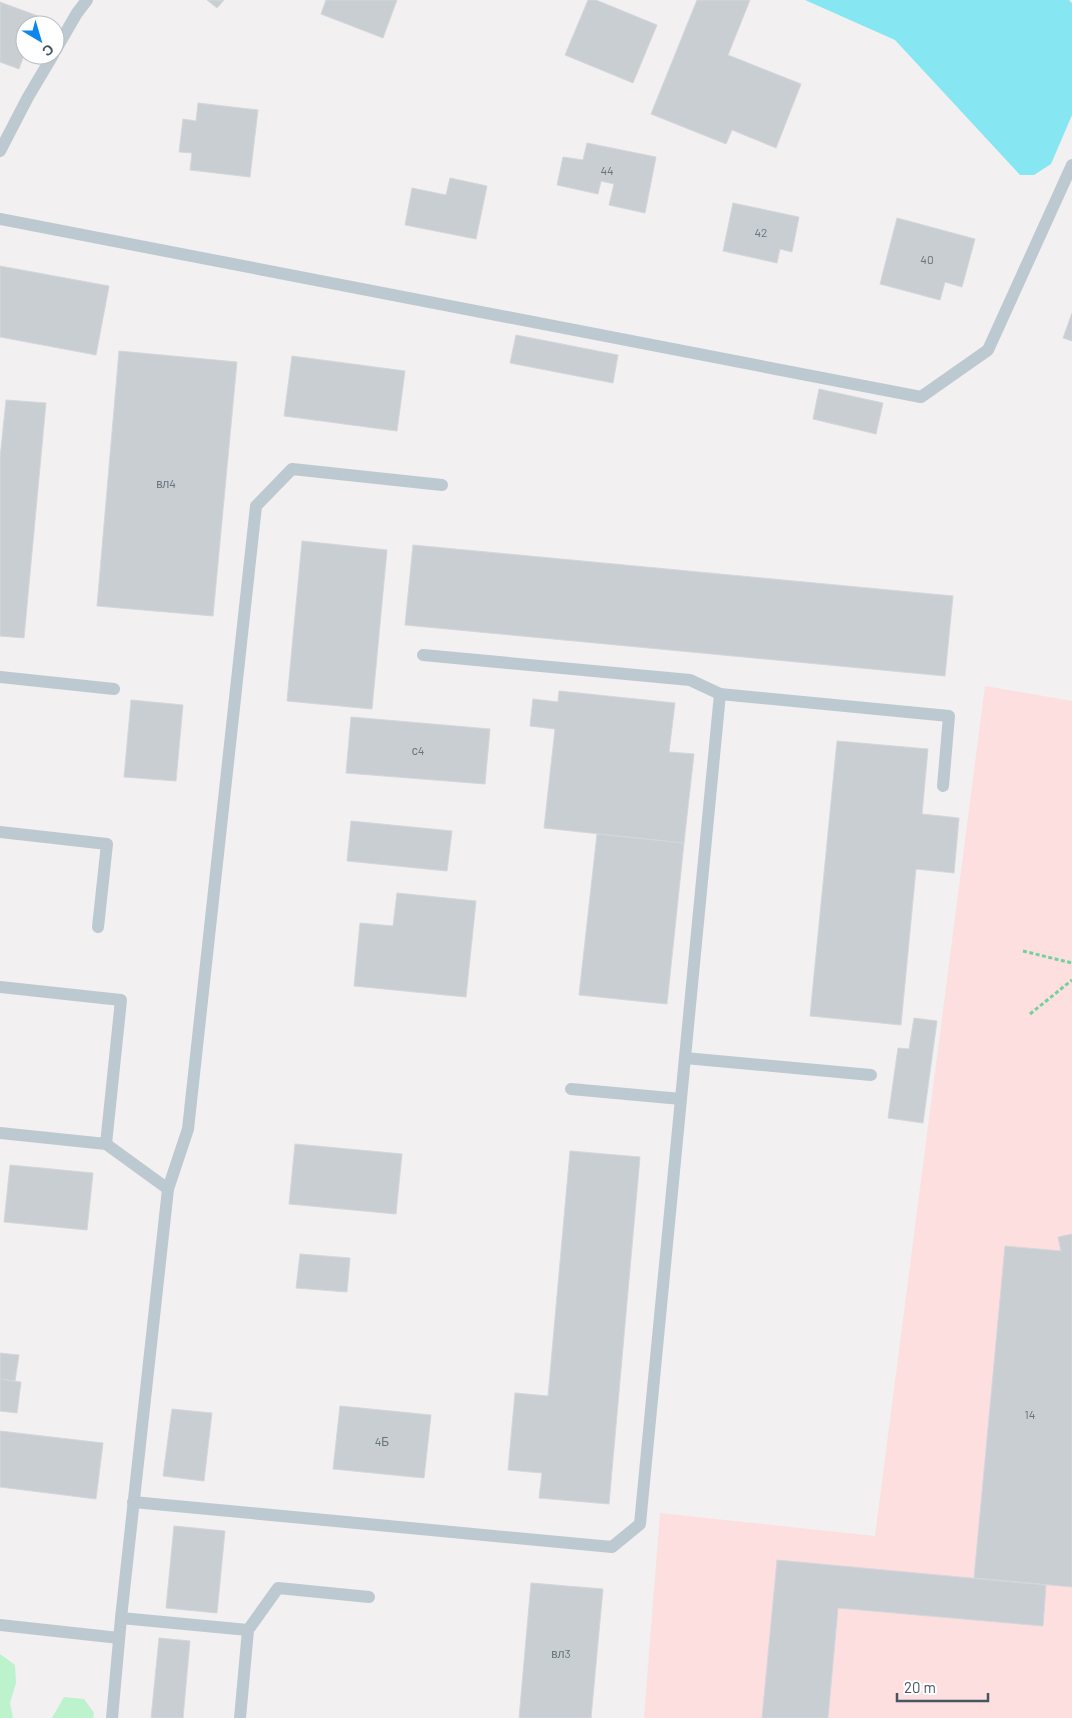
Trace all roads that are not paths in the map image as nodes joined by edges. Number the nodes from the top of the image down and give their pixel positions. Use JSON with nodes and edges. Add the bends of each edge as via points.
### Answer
{"nodes":[{"id":1,"x":87,"y":0,"type":"edge"},
{"id":2,"x":65,"y":34,"type":"edge"},
{"id":3,"x":46,"y":65,"type":"edge"},
{"id":4,"x":0,"y":151,"type":"edge"},
{"id":5,"x":1072,"y":166,"type":"edge"},
{"id":6,"x":0,"y":220,"type":"edge"},
{"id":7,"x":442,"y":485,"type":"dead end"},
{"id":8,"x":422,"y":655,"type":"dead end"},
{"id":9,"x":0,"y":677,"type":"edge"},
{"id":10,"x":114,"y":689,"type":"dead end"},
{"id":11,"x":720,"y":694,"type":"junction"},
{"id":12,"x":943,"y":786,"type":"dead end"},
{"id":13,"x":0,"y":832,"type":"edge"},
{"id":14,"x":98,"y":927,"type":"dead end"},
{"id":15,"x":0,"y":988,"type":"edge"},
{"id":16,"x":685,"y":1058,"type":"junction"},
{"id":17,"x":871,"y":1075,"type":"dead end"},
{"id":18,"x":571,"y":1089,"type":"dead end"},
{"id":19,"x":681,"y":1099,"type":"junction"},
{"id":20,"x":0,"y":1133,"type":"edge"},
{"id":21,"x":106,"y":1144,"type":"junction"},
{"id":22,"x":168,"y":1189,"type":"junction"},
{"id":23,"x":133,"y":1502,"type":"junction"},
{"id":24,"x":369,"y":1597,"type":"dead end"},
{"id":25,"x":120,"y":1618,"type":"junction"},
{"id":26,"x":0,"y":1625,"type":"edge"},
{"id":27,"x":248,"y":1630,"type":"junction"},
{"id":28,"x":119,"y":1638,"type":"junction"},
{"id":29,"x":112,"y":1718,"type":"edge"},
{"id":30,"x":240,"y":1718,"type":"edge"}],
"edges":[{"from":1,"to":2,"type":"lane"},
{"from":3,"to":4,"type":"lane"},
{"from":5,"to":6,"type":"lane","via":[[988,350],[921,397]]},
{"from":7,"to":22,"type":"lane","via":[[292,469],[256,506],[188,1129]]},
{"from":8,"to":11,"type":"lane","via":[[690,680]]},
{"from":9,"to":10,"type":"lane"},
{"from":11,"to":12,"type":"lane","via":[[949,716]]},
{"from":11,"to":16,"type":"lane"},
{"from":13,"to":14,"type":"lane","via":[[107,844]]},
{"from":15,"to":21,"type":"lane","via":[[121,1000]]},
{"from":16,"to":17,"type":"lane"},
{"from":16,"to":19,"type":"lane"},
{"from":18,"to":19,"type":"lane"},
{"from":19,"to":23,"type":"lane","via":[[640,1524],[612,1547]]},
{"from":20,"to":21,"type":"lane"},
{"from":21,"to":22,"type":"lane"},
{"from":22,"to":23,"type":"lane"},
{"from":23,"to":25,"type":"lane"},
{"from":24,"to":27,"type":"lane","via":[[278,1588]]},
{"from":25,"to":27,"type":"lane"},
{"from":25,"to":28,"type":"lane"},
{"from":26,"to":28,"type":"lane"},
{"from":27,"to":30,"type":"lane"},
{"from":28,"to":29,"type":"lane"}]}
